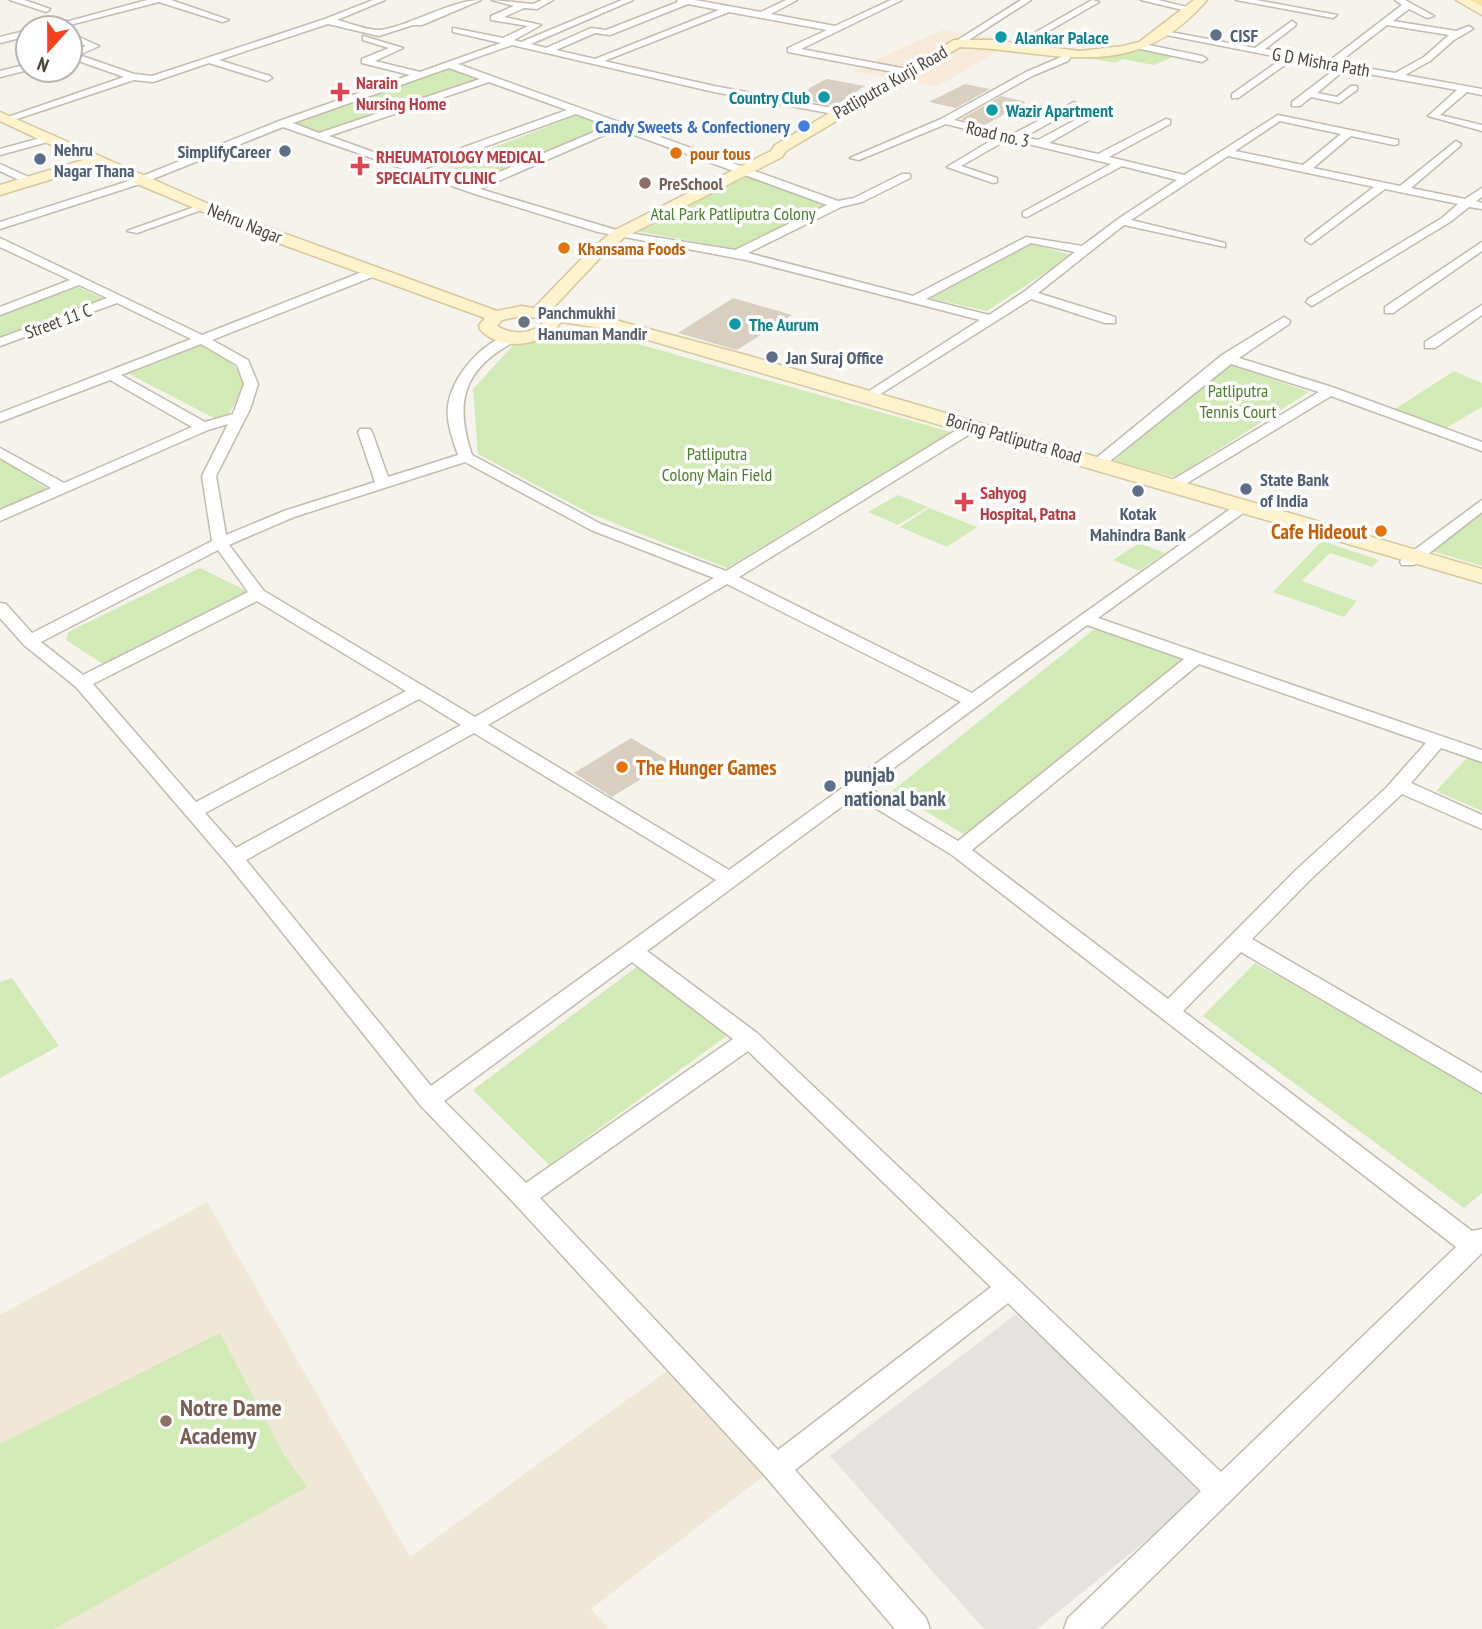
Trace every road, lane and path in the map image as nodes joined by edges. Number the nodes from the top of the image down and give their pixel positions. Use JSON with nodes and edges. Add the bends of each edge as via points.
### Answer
{"nodes":[{"id":1,"x":14,"y":0,"type":"edge"},
{"id":2,"x":157,"y":0,"type":"edge"},
{"id":3,"x":163,"y":0,"type":"edge"},
{"id":4,"x":381,"y":0,"type":"edge"},
{"id":5,"x":477,"y":0,"type":"edge"},
{"id":6,"x":496,"y":0,"type":"edge"},
{"id":7,"x":549,"y":0,"type":"edge"},
{"id":8,"x":629,"y":0,"type":"edge"},
{"id":9,"x":793,"y":0,"type":"edge"},
{"id":10,"x":898,"y":0,"type":"edge"},
{"id":11,"x":1027,"y":0,"type":"edge"},
{"id":12,"x":1145,"y":0,"type":"edge"},
{"id":13,"x":1245,"y":0,"type":"edge"},
{"id":14,"x":1399,"y":0,"type":"edge"},
{"id":15,"x":1462,"y":0,"type":"edge"},
{"id":16,"x":684,"y":1,"type":"edge"},
{"id":17,"x":1095,"y":2,"type":"dead end"},
{"id":18,"x":1196,"y":4,"type":"edge"},
{"id":19,"x":523,"y":5,"type":"junction"},
{"id":20,"x":1408,"y":5,"type":"junction"},
{"id":21,"x":46,"y":9,"type":"dead end"},
{"id":22,"x":729,"y":9,"type":"junction"},
{"id":23,"x":1482,"y":11,"type":"edge"},
{"id":24,"x":1333,"y":15,"type":"dead end"},
{"id":25,"x":760,"y":16,"type":"junction"},
{"id":26,"x":1430,"y":16,"type":"dead end"},
{"id":27,"x":84,"y":19,"type":"edge"},
{"id":28,"x":225,"y":20,"type":"dead end"},
{"id":29,"x":328,"y":20,"type":"junction"},
{"id":30,"x":1385,"y":22,"type":"junction"},
{"id":31,"x":1292,"y":24,"type":"dead end"},
{"id":32,"x":836,"y":29,"type":"junction"},
{"id":33,"x":456,"y":30,"type":"dead end"},
{"id":34,"x":379,"y":33,"type":"junction"},
{"id":35,"x":1160,"y":33,"type":"junction"},
{"id":36,"x":1455,"y":33,"type":"junction"},
{"id":37,"x":1482,"y":34,"type":"edge"},
{"id":38,"x":84,"y":42,"type":"edge"},
{"id":39,"x":514,"y":42,"type":"junction"},
{"id":40,"x":958,"y":43,"type":"junction"},
{"id":41,"x":1139,"y":46,"type":"junction"},
{"id":42,"x":1013,"y":48,"type":"junction"},
{"id":43,"x":84,"y":50,"type":"edge"},
{"id":44,"x":549,"y":50,"type":"junction"},
{"id":45,"x":1258,"y":50,"type":"junction"},
{"id":46,"x":1068,"y":54,"type":"junction"},
{"id":47,"x":1292,"y":56,"type":"junction"},
{"id":48,"x":1202,"y":59,"type":"dead end"},
{"id":49,"x":84,"y":60,"type":"edge"},
{"id":50,"x":208,"y":60,"type":"junction"},
{"id":51,"x":599,"y":60,"type":"junction"},
{"id":52,"x":1327,"y":62,"type":"junction"},
{"id":53,"x":448,"y":64,"type":"junction"},
{"id":54,"x":909,"y":72,"type":"junction"},
{"id":55,"x":418,"y":74,"type":"junction"},
{"id":56,"x":1397,"y":76,"type":"junction"},
{"id":57,"x":133,"y":77,"type":"junction"},
{"id":58,"x":267,"y":78,"type":"dead end"},
{"id":59,"x":489,"y":79,"type":"junction"},
{"id":60,"x":1354,"y":88,"type":"dead end"},
{"id":61,"x":1465,"y":89,"type":"junction"},
{"id":62,"x":1482,"y":92,"type":"edge"},
{"id":63,"x":1308,"y":94,"type":"junction"},
{"id":64,"x":1235,"y":96,"type":"dead end"},
{"id":65,"x":1339,"y":100,"type":"junction"},
{"id":66,"x":1296,"y":104,"type":"dead end"},
{"id":67,"x":1074,"y":105,"type":"dead end"},
{"id":68,"x":575,"y":111,"type":"junction"},
{"id":69,"x":1325,"y":111,"type":"dead end"},
{"id":70,"x":839,"y":112,"type":"junction"},
{"id":71,"x":1090,"y":115,"type":"dead end"},
{"id":72,"x":3,"y":117,"type":"edge"},
{"id":73,"x":945,"y":121,"type":"junction"},
{"id":74,"x":1166,"y":122,"type":"dead end"},
{"id":75,"x":283,"y":123,"type":"junction"},
{"id":76,"x":616,"y":126,"type":"junction"},
{"id":77,"x":1482,"y":128,"type":"edge"},
{"id":78,"x":1349,"y":133,"type":"junction"},
{"id":79,"x":319,"y":136,"type":"junction"},
{"id":80,"x":1010,"y":137,"type":"junction"},
{"id":81,"x":51,"y":138,"type":"junction"},
{"id":82,"x":1394,"y":142,"type":"dead end"},
{"id":83,"x":1039,"y":144,"type":"junction"},
{"id":84,"x":1456,"y":144,"type":"dead end"},
{"id":85,"x":0,"y":152,"type":"edge"},
{"id":86,"x":1228,"y":153,"type":"junction"},
{"id":87,"x":855,"y":158,"type":"dead end"},
{"id":88,"x":1099,"y":158,"type":"junction"},
{"id":89,"x":100,"y":160,"type":"junction"},
{"id":90,"x":1120,"y":163,"type":"junction"},
{"id":91,"x":0,"y":167,"type":"edge"},
{"id":92,"x":413,"y":169,"type":"junction"},
{"id":93,"x":735,"y":169,"type":"junction"},
{"id":94,"x":1305,"y":169,"type":"junction"},
{"id":95,"x":906,"y":176,"type":"dead end"},
{"id":96,"x":1188,"y":179,"type":"junction"},
{"id":97,"x":993,"y":180,"type":"dead end"},
{"id":98,"x":29,"y":181,"type":"junction"},
{"id":99,"x":139,"y":181,"type":"junction"},
{"id":100,"x":1382,"y":186,"type":"junction"},
{"id":101,"x":470,"y":189,"type":"junction"},
{"id":102,"x":1402,"y":190,"type":"junction"},
{"id":103,"x":0,"y":191,"type":"edge"},
{"id":104,"x":1482,"y":191,"type":"edge"},
{"id":105,"x":1466,"y":204,"type":"junction"},
{"id":106,"x":837,"y":205,"type":"junction"},
{"id":107,"x":204,"y":206,"type":"junction"},
{"id":108,"x":1482,"y":206,"type":"edge"},
{"id":109,"x":1027,"y":214,"type":"dead end"},
{"id":110,"x":1122,"y":221,"type":"junction"},
{"id":111,"x":0,"y":226,"type":"edge"},
{"id":112,"x":133,"y":231,"type":"dead end"},
{"id":113,"x":612,"y":232,"type":"junction"},
{"id":114,"x":1311,"y":240,"type":"dead end"},
{"id":115,"x":3,"y":246,"type":"edge"},
{"id":116,"x":1221,"y":246,"type":"dead end"},
{"id":117,"x":1482,"y":246,"type":"edge"},
{"id":118,"x":1083,"y":250,"type":"junction"},
{"id":119,"x":740,"y":252,"type":"junction"},
{"id":120,"x":371,"y":273,"type":"junction"},
{"id":121,"x":79,"y":281,"type":"junction"},
{"id":122,"x":1029,"y":294,"type":"junction"},
{"id":123,"x":117,"y":299,"type":"junction"},
{"id":124,"x":916,"y":299,"type":"junction"},
{"id":125,"x":1312,"y":302,"type":"dead end"},
{"id":126,"x":1389,"y":310,"type":"dead end"},
{"id":127,"x":0,"y":311,"type":"edge"},
{"id":128,"x":1480,"y":312,"type":"edge"},
{"id":129,"x":539,"y":315,"type":"junction"},
{"id":130,"x":496,"y":316,"type":"junction"},
{"id":131,"x":991,"y":319,"type":"junction"},
{"id":132,"x":1110,"y":320,"type":"dead end"},
{"id":133,"x":1284,"y":321,"type":"dead end"},
{"id":134,"x":511,"y":338,"type":"junction"},
{"id":135,"x":201,"y":339,"type":"junction"},
{"id":136,"x":0,"y":342,"type":"edge"},
{"id":137,"x":1430,"y":345,"type":"dead end"},
{"id":138,"x":1227,"y":358,"type":"junction"},
{"id":139,"x":736,"y":361,"type":"junction"},
{"id":140,"x":109,"y":374,"type":"junction"},
{"id":141,"x":1330,"y":391,"type":"junction"},
{"id":142,"x":872,"y":396,"type":"junction"},
{"id":143,"x":239,"y":417,"type":"junction"},
{"id":144,"x":0,"y":418,"type":"edge"},
{"id":145,"x":203,"y":427,"type":"junction"},
{"id":146,"x":969,"y":428,"type":"junction"},
{"id":147,"x":365,"y":432,"type":"dead end"},
{"id":148,"x":1482,"y":446,"type":"edge"},
{"id":149,"x":0,"y":452,"type":"edge"},
{"id":150,"x":466,"y":457,"type":"junction"},
{"id":151,"x":1100,"y":463,"type":"junction"},
{"id":152,"x":383,"y":484,"type":"junction"},
{"id":153,"x":1174,"y":485,"type":"junction"},
{"id":154,"x":62,"y":488,"type":"junction"},
{"id":155,"x":1482,"y":505,"type":"edge"},
{"id":156,"x":1240,"y":509,"type":"junction"},
{"id":157,"x":0,"y":516,"type":"edge"},
{"id":158,"x":219,"y":543,"type":"junction"},
{"id":159,"x":1412,"y":559,"type":"junction"},
{"id":160,"x":1482,"y":576,"type":"edge"},
{"id":161,"x":727,"y":577,"type":"junction"},
{"id":162,"x":1482,"y":584,"type":"edge"},
{"id":163,"x":258,"y":594,"type":"junction"},
{"id":164,"x":0,"y":608,"type":"edge"},
{"id":165,"x":1085,"y":619,"type":"junction"},
{"id":166,"x":30,"y":641,"type":"junction"},
{"id":167,"x":1197,"y":657,"type":"junction"},
{"id":168,"x":82,"y":683,"type":"junction"},
{"id":169,"x":420,"y":691,"type":"junction"},
{"id":170,"x":973,"y":701,"type":"junction"},
{"id":171,"x":476,"y":724,"type":"junction"},
{"id":172,"x":1438,"y":740,"type":"junction"},
{"id":173,"x":1482,"y":756,"type":"edge"},
{"id":174,"x":1399,"y":785,"type":"junction"},
{"id":175,"x":856,"y":788,"type":"junction"},
{"id":176,"x":193,"y":811,"type":"junction"},
{"id":177,"x":1482,"y":823,"type":"edge"},
{"id":178,"x":959,"y":850,"type":"junction"},
{"id":179,"x":234,"y":858,"type":"junction"},
{"id":180,"x":732,"y":880,"type":"junction"},
{"id":181,"x":1239,"y":941,"type":"junction"},
{"id":182,"x":634,"y":952,"type":"junction"},
{"id":183,"x":1168,"y":1013,"type":"junction"},
{"id":184,"x":749,"y":1039,"type":"junction"},
{"id":185,"x":1482,"y":1084,"type":"edge"},
{"id":186,"x":429,"y":1100,"type":"junction"},
{"id":187,"x":524,"y":1196,"type":"junction"},
{"id":188,"x":1477,"y":1242,"type":"edge"},
{"id":189,"x":1009,"y":1288,"type":"junction"},
{"id":190,"x":776,"y":1468,"type":"junction"},
{"id":191,"x":1221,"y":1491,"type":"junction"},
{"id":192,"x":915,"y":1629,"type":"edge"},
{"id":193,"x":1079,"y":1629,"type":"edge"}],
"edges":[{"from":1,"to":21,"type":"street"},
{"from":2,"to":27,"type":"street"},
{"from":3,"to":28,"type":"street"},
{"from":4,"to":29,"type":"street"},
{"from":5,"to":34,"type":"street"},
{"from":6,"to":19,"type":"street"},
{"from":7,"to":19,"type":"street","via":[[534,7]]},
{"from":8,"to":39,"type":"street"},
{"from":9,"to":25,"type":"street"},
{"from":10,"to":32,"type":"street"},
{"from":11,"to":40,"type":"street"},
{"from":12,"to":18,"type":"street"},
{"from":13,"to":24,"type":"street"},
{"from":14,"to":20,"type":"street"},
{"from":15,"to":23,"type":"street"},
{"from":16,"to":22,"type":"street"},
{"from":16,"to":44,"type":"street","via":[[607,33],[594,30]]},
{"from":17,"to":42,"type":"street"},
{"from":18,"to":35,"type":"street","name":"Patliputra Kurji Road"},
{"from":19,"to":39,"type":"street","via":[[494,18],[537,25]]},
{"from":20,"to":26,"type":"street"},
{"from":20,"to":30,"type":"street"},
{"from":22,"to":25,"type":"street"},
{"from":22,"to":51,"type":"street"},
{"from":25,"to":32,"type":"street"},
{"from":29,"to":34,"type":"street"},
{"from":29,"to":50,"type":"street"},
{"from":30,"to":36,"type":"street"},
{"from":30,"to":52,"type":"street"},
{"from":31,"to":45,"type":"street"},
{"from":32,"to":54,"type":"street","via":[[791,50]]},
{"from":33,"to":39,"type":"street"},
{"from":34,"to":55,"type":"street","via":[[365,38],[398,48],[365,61]]},
{"from":35,"to":41,"type":"street","name":"Patliputra Kurji Road"},
{"from":35,"to":45,"type":"street","name":"G D Mishra Path"},
{"from":36,"to":37,"type":"street","via":[[1471,28]]},
{"from":36,"to":56,"type":"street","via":[[1426,60]]},
{"from":38,"to":43,"type":"street","via":[[94,46]]},
{"from":39,"to":44,"type":"street"},
{"from":39,"to":53,"type":"street"},
{"from":40,"to":42,"type":"street","name":"Patliputra Kurji Road"},
{"from":40,"to":54,"type":"street","name":"Patliputra Kurji Road"},
{"from":41,"to":46,"type":"street","name":"Patliputra Kurji Road"},
{"from":41,"to":48,"type":"street"},
{"from":42,"to":46,"type":"street","name":"Patliputra Kurji Road"},
{"from":44,"to":51,"type":"street"},
{"from":45,"to":47,"type":"street","name":"G D Mishra Path"},
{"from":46,"to":73,"type":"street","name":"Road no. 3"},
{"from":47,"to":52,"type":"street","name":"G D Mishra Path"},
{"from":47,"to":64,"type":"street"},
{"from":49,"to":57,"type":"street"},
{"from":50,"to":57,"type":"street","via":[[153,79]]},
{"from":50,"to":58,"type":"street"},
{"from":51,"to":70,"type":"street","via":[[714,89]]},
{"from":52,"to":56,"type":"street","name":"G D Mishra Path"},
{"from":52,"to":63,"type":"street","via":[[1317,65],[1337,72]]},
{"from":53,"to":55,"type":"street"},
{"from":53,"to":59,"type":"street"},
{"from":54,"to":70,"type":"street","name":"Patliputra Kurji Road"},
{"from":55,"to":75,"type":"street"},
{"from":56,"to":61,"type":"street","name":"G D Mishra Path"},
{"from":57,"to":72,"type":"street"},
{"from":59,"to":68,"type":"street"},
{"from":59,"to":79,"type":"street"},
{"from":60,"to":65,"type":"street"},
{"from":61,"to":62,"type":"street","name":"G D Mishra Path"},
{"from":61,"to":77,"type":"street","via":[[1433,116]]},
{"from":63,"to":65,"type":"street"},
{"from":63,"to":66,"type":"street"},
{"from":65,"to":69,"type":"street"},
{"from":67,"to":80,"type":"street"},
{"from":68,"to":76,"type":"street"},
{"from":68,"to":92,"type":"street"},
{"from":70,"to":93,"type":"street","name":"Patliputra Kurji Road","via":[[777,154]]},
{"from":71,"to":83,"type":"street"},
{"from":72,"to":81,"type":"street","name":"Nehru Nagar"},
{"from":73,"to":80,"type":"street","name":"Road no. 3"},
{"from":73,"to":87,"type":"street"},
{"from":74,"to":88,"type":"street"},
{"from":75,"to":79,"type":"street"},
{"from":75,"to":99,"type":"street"},
{"from":76,"to":93,"type":"street"},
{"from":76,"to":101,"type":"street"},
{"from":78,"to":82,"type":"street"},
{"from":78,"to":86,"type":"street","via":[[1279,118]]},
{"from":78,"to":94,"type":"street"},
{"from":79,"to":92,"type":"street"},
{"from":80,"to":83,"type":"street","name":"Road no. 3"},
{"from":80,"to":97,"type":"street","via":[[952,167]]},
{"from":81,"to":85,"type":"street"},
{"from":81,"to":89,"type":"street","name":"Nehru Nagar"},
{"from":83,"to":88,"type":"street","name":"Road no. 3"},
{"from":84,"to":102,"type":"street"},
{"from":86,"to":94,"type":"street"},
{"from":86,"to":96,"type":"street"},
{"from":88,"to":90,"type":"street","name":"Road no. 3"},
{"from":89,"to":98,"type":"street"},
{"from":89,"to":99,"type":"street","name":"Nehru Nagar"},
{"from":90,"to":96,"type":"street","name":"Road no. 3"},
{"from":90,"to":109,"type":"street"},
{"from":91,"to":98,"type":"street"},
{"from":92,"to":101,"type":"street"},
{"from":93,"to":106,"type":"street"},
{"from":93,"to":113,"type":"street","name":"Patliputra Kurji Road"},
{"from":94,"to":100,"type":"street"},
{"from":95,"to":106,"type":"street","via":[[858,200]]},
{"from":96,"to":110,"type":"street"},
{"from":98,"to":103,"type":"street"},
{"from":99,"to":107,"type":"street","name":"Nehru Nagar"},
{"from":99,"to":111,"type":"street"},
{"from":100,"to":102,"type":"street"},
{"from":100,"to":114,"type":"street"},
{"from":101,"to":113,"type":"street"},
{"from":102,"to":105,"type":"street"},
{"from":104,"to":105,"type":"street"},
{"from":105,"to":108,"type":"street"},
{"from":105,"to":125,"type":"street"},
{"from":106,"to":119,"type":"street"},
{"from":107,"to":112,"type":"street"},
{"from":107,"to":120,"type":"street","name":"Nehru Nagar"},
{"from":110,"to":116,"type":"street"},
{"from":110,"to":118,"type":"street"},
{"from":113,"to":119,"type":"street"},
{"from":113,"to":129,"type":"street","name":"Patliputra Kurji Road"},
{"from":115,"to":121,"type":"street"},
{"from":117,"to":126,"type":"street"},
{"from":118,"to":122,"type":"street"},
{"from":118,"to":124,"type":"street","via":[[1030,239]]},
{"from":119,"to":124,"type":"street"},
{"from":120,"to":130,"type":"street","name":"Nehru Nagar"},
{"from":120,"to":135,"type":"street"},
{"from":121,"to":123,"type":"street"},
{"from":121,"to":127,"type":"street"},
{"from":122,"to":131,"type":"street"},
{"from":122,"to":132,"type":"street"},
{"from":123,"to":135,"type":"street"},
{"from":123,"to":136,"type":"street","name":"Street 11 C"},
{"from":124,"to":131,"type":"street"},
{"from":128,"to":137,"type":"street"},
{"from":129,"to":130,"type":"street"},
{"from":129,"to":134,"type":"street","via":[[544,332]]},
{"from":129,"to":139,"type":"street","name":"Boring Patliputra Road"},
{"from":130,"to":134,"type":"street","via":[[489,329]]},
{"from":131,"to":142,"type":"street"},
{"from":133,"to":138,"type":"street"},
{"from":134,"to":150,"type":"street","via":[[482,356],[461,386],[454,417]]},
{"from":135,"to":140,"type":"street"},
{"from":135,"to":143,"type":"street","via":[[243,363],[251,384]]},
{"from":138,"to":141,"type":"street"},
{"from":138,"to":151,"type":"street"},
{"from":139,"to":142,"type":"street","name":"Boring Patliputra Road"},
{"from":139,"to":146,"type":"street","name":"Boring Patliputra Road"},
{"from":140,"to":144,"type":"street"},
{"from":140,"to":145,"type":"street"},
{"from":141,"to":148,"type":"street"},
{"from":141,"to":153,"type":"street"},
{"from":142,"to":146,"type":"street","name":"Boring Patliputra Road"},
{"from":143,"to":145,"type":"street"},
{"from":143,"to":158,"type":"street","via":[[209,476]]},
{"from":145,"to":154,"type":"street"},
{"from":146,"to":151,"type":"street","name":"Boring Patliputra Road"},
{"from":146,"to":156,"type":"street","name":"Boring Patliputra Road"},
{"from":146,"to":161,"type":"street"},
{"from":147,"to":152,"type":"street"},
{"from":149,"to":154,"type":"street"},
{"from":150,"to":152,"type":"street"},
{"from":150,"to":161,"type":"street","via":[[596,527]]},
{"from":151,"to":153,"type":"street","name":"Boring Patliputra Road"},
{"from":152,"to":158,"type":"street","via":[[289,514]]},
{"from":153,"to":156,"type":"street","name":"Boring Patliputra Road"},
{"from":154,"to":157,"type":"street"},
{"from":155,"to":159,"type":"street"},
{"from":156,"to":159,"type":"street","name":"Boring Patliputra Road"},
{"from":156,"to":165,"type":"street"},
{"from":158,"to":163,"type":"street"},
{"from":158,"to":166,"type":"street"},
{"from":159,"to":160,"type":"street","name":"Boring Patliputra Road"},
{"from":159,"to":162,"type":"street","name":"Boring Patliputra Road"},
{"from":161,"to":170,"type":"street"},
{"from":161,"to":171,"type":"street"},
{"from":163,"to":168,"type":"street"},
{"from":163,"to":169,"type":"street"},
{"from":164,"to":166,"type":"street"},
{"from":165,"to":167,"type":"street"},
{"from":165,"to":170,"type":"street"},
{"from":166,"to":168,"type":"street"},
{"from":167,"to":172,"type":"street"},
{"from":167,"to":178,"type":"street"},
{"from":168,"to":176,"type":"street"},
{"from":169,"to":171,"type":"street"},
{"from":169,"to":176,"type":"street"},
{"from":170,"to":175,"type":"street"},
{"from":171,"to":179,"type":"street"},
{"from":171,"to":180,"type":"street"},
{"from":172,"to":173,"type":"street"},
{"from":172,"to":174,"type":"street"},
{"from":174,"to":177,"type":"street"},
{"from":174,"to":181,"type":"street"},
{"from":175,"to":178,"type":"street"},
{"from":175,"to":180,"type":"street"},
{"from":176,"to":179,"type":"street"},
{"from":178,"to":183,"type":"street"},
{"from":179,"to":186,"type":"street"},
{"from":180,"to":182,"type":"street"},
{"from":181,"to":183,"type":"street"},
{"from":181,"to":185,"type":"street"},
{"from":182,"to":184,"type":"street"},
{"from":182,"to":186,"type":"street"},
{"from":183,"to":188,"type":"street"},
{"from":184,"to":187,"type":"street"},
{"from":184,"to":189,"type":"street"},
{"from":186,"to":187,"type":"street"},
{"from":187,"to":190,"type":"street"},
{"from":188,"to":191,"type":"street"},
{"from":189,"to":190,"type":"street"},
{"from":189,"to":191,"type":"street"},
{"from":190,"to":192,"type":"street"},
{"from":191,"to":193,"type":"street"}]}
